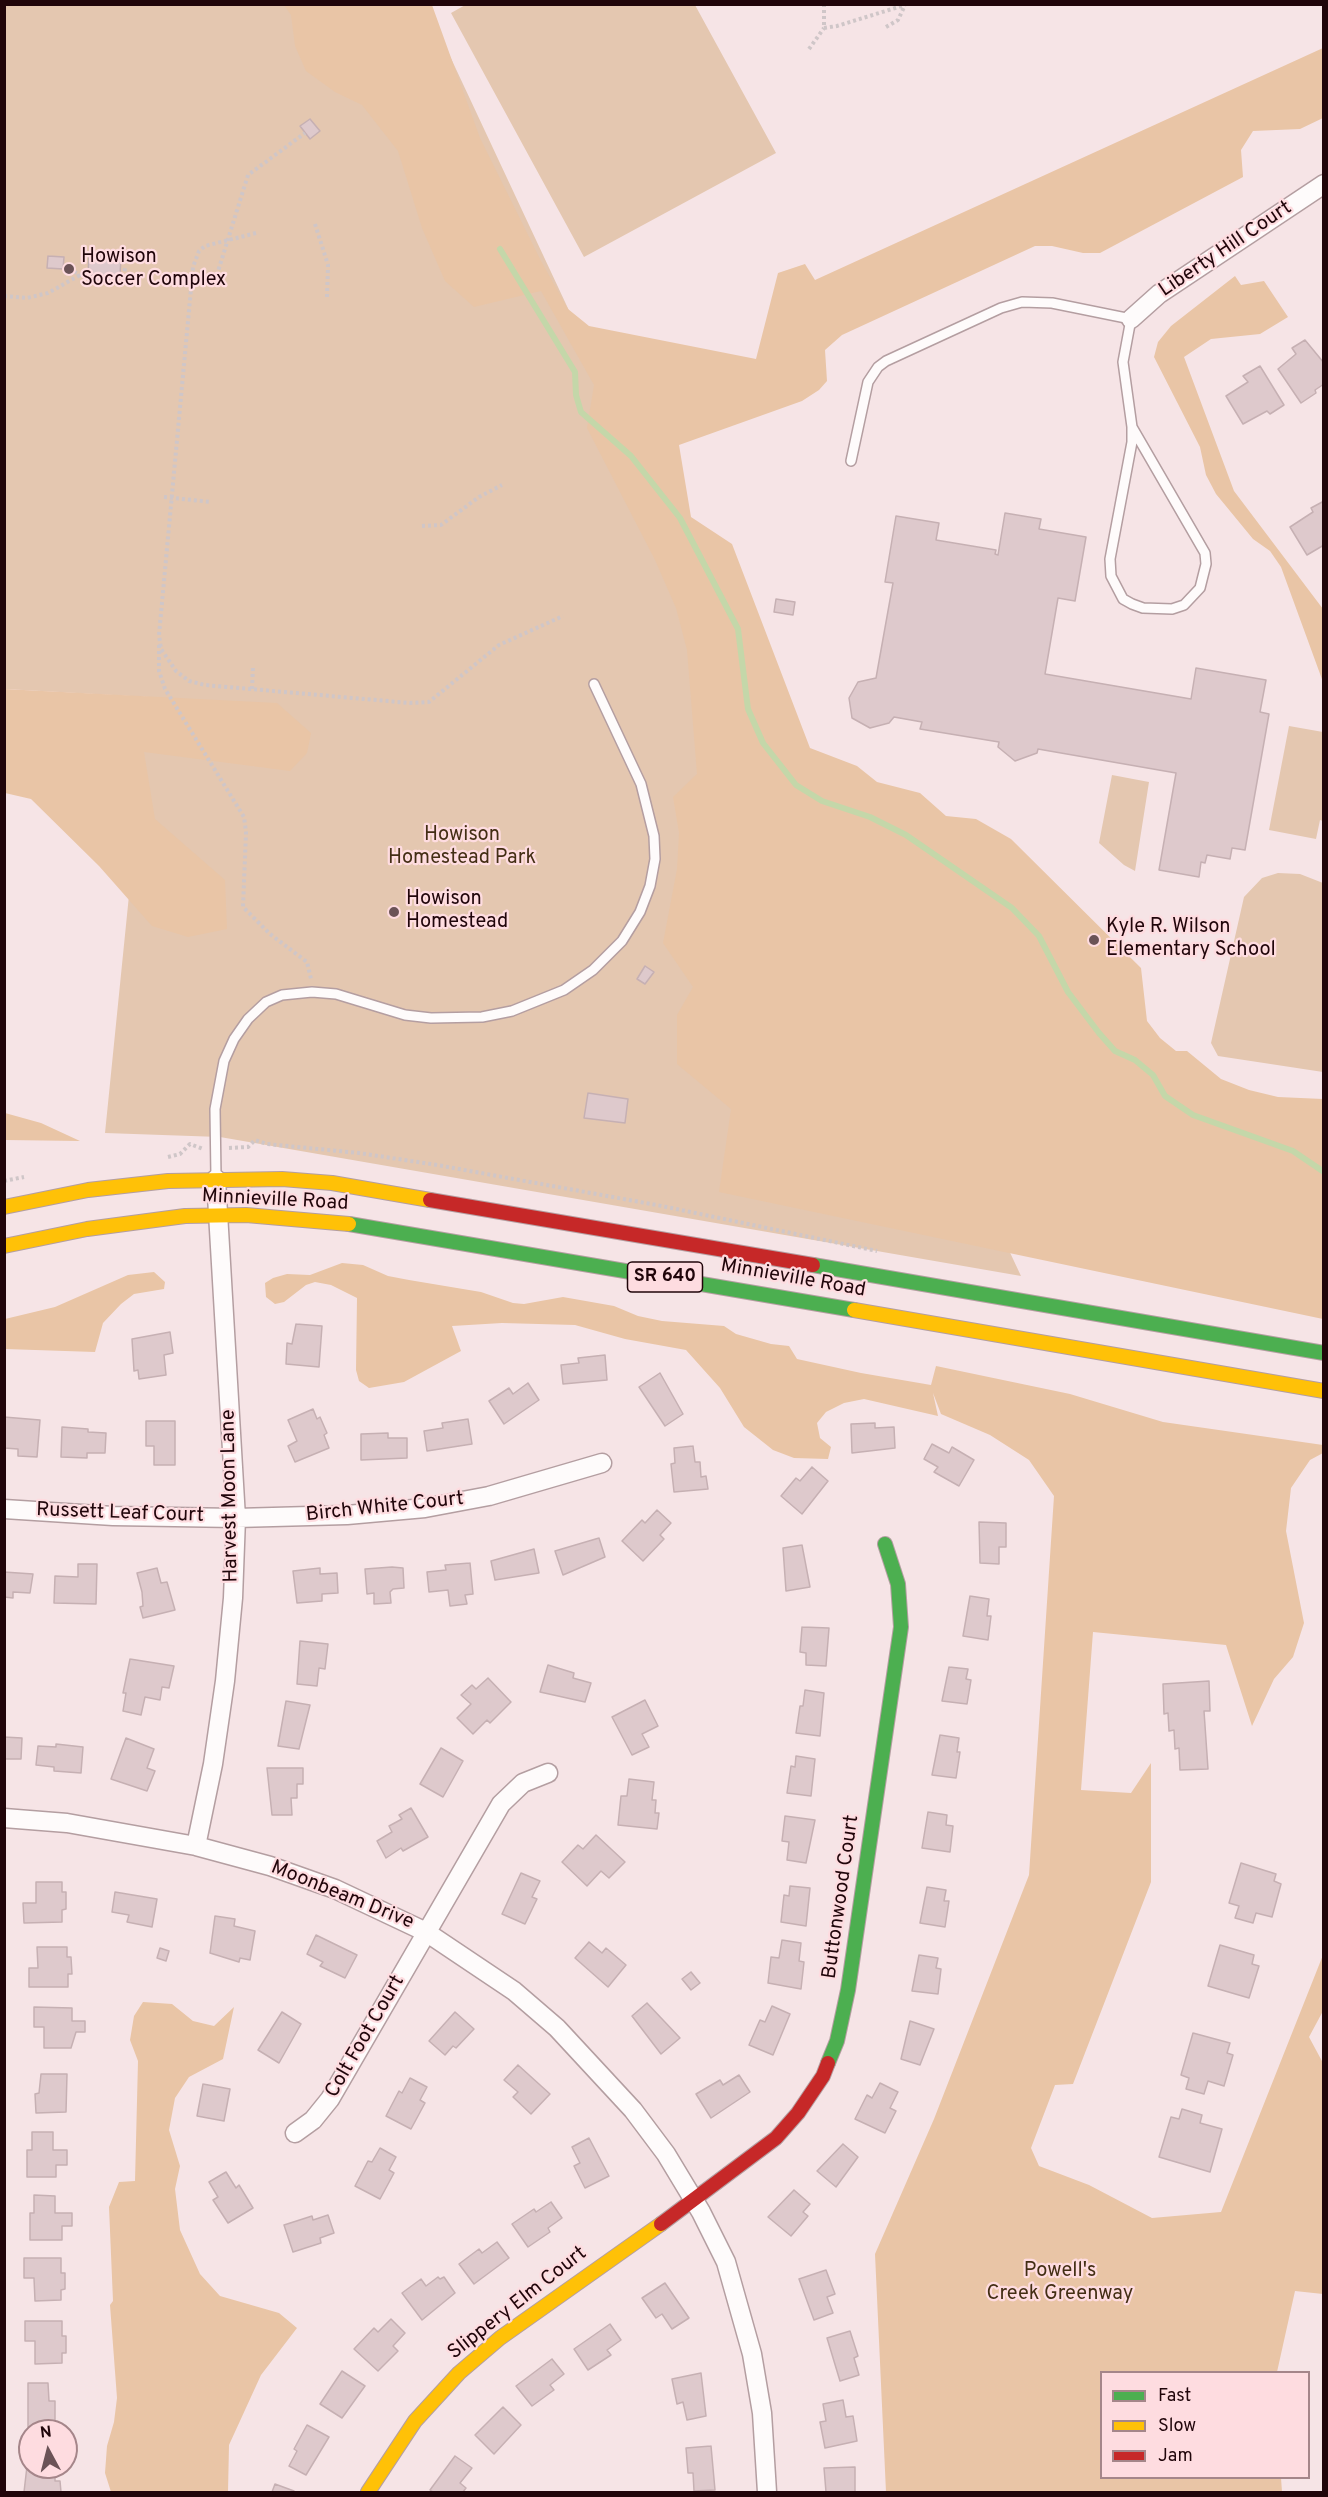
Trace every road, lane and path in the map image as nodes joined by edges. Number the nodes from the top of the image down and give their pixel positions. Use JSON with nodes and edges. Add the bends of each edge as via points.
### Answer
{"nodes":[{"id":1,"x":824,"y":4,"type":"edge"},
{"id":2,"x":906,"y":5,"type":"edge"},
{"id":3,"x":886,"y":27,"type":"dead end"},
{"id":4,"x":824,"y":28,"type":"junction"},
{"id":5,"x":809,"y":49,"type":"dead end"},
{"id":6,"x":305,"y":133,"type":"dead end"},
{"id":7,"x":1323,"y":184,"type":"edge"},
{"id":8,"x":315,"y":224,"type":"dead end"},
{"id":9,"x":256,"y":233,"type":"dead end"},
{"id":10,"x":227,"y":240,"type":"junction"},
{"id":11,"x":63,"y":267,"type":"dead end"},
{"id":12,"x":125,"y":267,"type":"dead end"},
{"id":13,"x":80,"y":275,"type":"junction"},
{"id":14,"x":215,"y":281,"type":"dead end"},
{"id":15,"x":4,"y":296,"type":"edge"},
{"id":16,"x":327,"y":297,"type":"dead end"},
{"id":17,"x":1131,"y":319,"type":"junction"},
{"id":18,"x":1132,"y":427,"type":"junction"},
{"id":19,"x":851,"y":461,"type":"dead end"},
{"id":20,"x":502,"y":485,"type":"dead end"},
{"id":21,"x":164,"y":497,"type":"dead end"},
{"id":22,"x":172,"y":498,"type":"junction"},
{"id":23,"x":211,"y":502,"type":"dead end"},
{"id":24,"x":422,"y":526,"type":"dead end"},
{"id":25,"x":563,"y":616,"type":"dead end"},
{"id":26,"x":159,"y":641,"type":"junction"},
{"id":27,"x":253,"y":666,"type":"dead end"},
{"id":28,"x":594,"y":684,"type":"dead end"},
{"id":29,"x":252,"y":689,"type":"junction"},
{"id":30,"x":312,"y":992,"type":"junction"},
{"id":31,"x":248,"y":1147,"type":"dead end"},
{"id":32,"x":216,"y":1179,"type":"junction"},
{"id":33,"x":4,"y":1208,"type":"edge"},
{"id":34,"x":217,"y":1215,"type":"junction"},
{"id":35,"x":4,"y":1246,"type":"edge"},
{"id":36,"x":886,"y":1253,"type":"dead end"},
{"id":37,"x":1323,"y":1353,"type":"edge"},
{"id":38,"x":1323,"y":1391,"type":"edge"},
{"id":39,"x":602,"y":1463,"type":"dead end"},
{"id":40,"x":4,"y":1509,"type":"edge"},
{"id":41,"x":236,"y":1518,"type":"junction"},
{"id":42,"x":885,"y":1544,"type":"dead end"},
{"id":43,"x":548,"y":1773,"type":"dead end"},
{"id":44,"x":4,"y":1818,"type":"edge"},
{"id":45,"x":196,"y":1846,"type":"junction"},
{"id":46,"x":426,"y":1932,"type":"junction"},
{"id":47,"x":295,"y":2133,"type":"dead end"},
{"id":48,"x":694,"y":2200,"type":"junction"},
{"id":49,"x":368,"y":2493,"type":"edge"},
{"id":50,"x":767,"y":2493,"type":"edge"}],
"edges":[{"from":1,"to":4,"type":"path"},
{"from":2,"to":3,"type":"path","via":[[898,20]]},
{"from":2,"to":4,"type":"path"},
{"from":4,"to":5,"type":"path"},
{"from":6,"to":10,"type":"path","via":[[248,175]]},
{"from":7,"to":17,"type":"street","name":"Liberty Hill Court","via":[[1159,294]]},
{"from":8,"to":16,"type":"path","via":[[328,265]]},
{"from":9,"to":10,"type":"path"},
{"from":10,"to":14,"type":"path"},
{"from":10,"to":22,"type":"path","via":[[205,246],[193,267]]},
{"from":11,"to":13,"type":"path"},
{"from":12,"to":13,"type":"path","via":[[124,280]]},
{"from":13,"to":15,"type":"path","via":[[48,293],[27,298]]},
{"from":17,"to":18,"type":"lane","via":[[1123,362]]},
{"from":17,"to":19,"type":"lane","via":[[1052,303],[1023,302],[1001,308],[886,361],[868,382]]},
{"from":18,"to":18,"type":"lane","via":[[1110,559],[1111,576],[1124,599],[1132,604],[1172,609],[1184,605],[1200,588],[1205,553]]},
{"from":20,"to":24,"type":"path","via":[[441,525]]},
{"from":21,"to":22,"type":"path"},
{"from":22,"to":23,"type":"path"},
{"from":22,"to":26,"type":"path"},
{"from":25,"to":29,"type":"path","via":[[490,651],[429,702]]},
{"from":26,"to":29,"type":"path","via":[[176,672],[189,681]]},
{"from":26,"to":30,"type":"path","via":[[158,663],[165,689],[246,824],[243,907],[307,962]]},
{"from":27,"to":29,"type":"path"},
{"from":28,"to":30,"type":"lane","via":[[641,784],[654,836],[650,886],[640,912],[614,950],[593,970],[542,1001],[482,1017],[405,1015],[336,994]]},
{"from":30,"to":32,"type":"lane","via":[[282,995],[266,1002],[234,1039],[218,1088]]},
{"from":31,"to":36,"type":"path","via":[[255,1140],[437,1165],[662,1206]]},
{"from":32,"to":33,"type":"main road","name":"Minnieville Road","number":"SR 640","via":[[119,1185]]},
{"from":32,"to":34,"type":"street","name":"Harvest Moon Lane"},
{"from":32,"to":37,"type":"main road","name":"Minnieville Road","number":"SR 640","via":[[307,1181],[395,1192]]},
{"from":34,"to":35,"type":"main road","name":"Minnieville Road","number":"SR 640","via":[[115,1225]]},
{"from":34,"to":38,"type":"main road","name":"Minnieville Road","number":"SR 640","via":[[361,1224]]},
{"from":34,"to":41,"type":"street","name":"Harvest Moon Lane"},
{"from":39,"to":41,"type":"street","name":"Birch White Court","via":[[489,1496],[425,1508]]},
{"from":40,"to":41,"type":"street","name":"Russett Leaf Court"},
{"from":41,"to":45,"type":"street","name":"Harvest Moon Lane","via":[[225,1681]]},
{"from":42,"to":48,"type":"main road","name":"Buttonwood Court","via":[[898,1584],[901,1627],[848,1990],[837,2041],[823,2076],[776,2138]]},
{"from":43,"to":46,"type":"street","name":"Colt Foot Court","via":[[523,1783],[501,1804]]},
{"from":44,"to":45,"type":"street","name":"Moonbeam Drive","via":[[102,1828]]},
{"from":45,"to":46,"type":"street","name":"Moonbeam Drive","via":[[335,1889]]},
{"from":46,"to":47,"type":"street","name":"Colt Foot Court","via":[[330,2100]]},
{"from":46,"to":48,"type":"street","name":"Moonbeam Drive","via":[[514,1991],[565,2036],[633,2110]]},
{"from":48,"to":49,"type":"main road","name":"Slippery Elm Court","via":[[553,2299],[459,2373],[415,2421]]},
{"from":48,"to":50,"type":"street","name":"Moonbeam Drive","via":[[726,2262],[749,2343],[762,2413]]}]}
